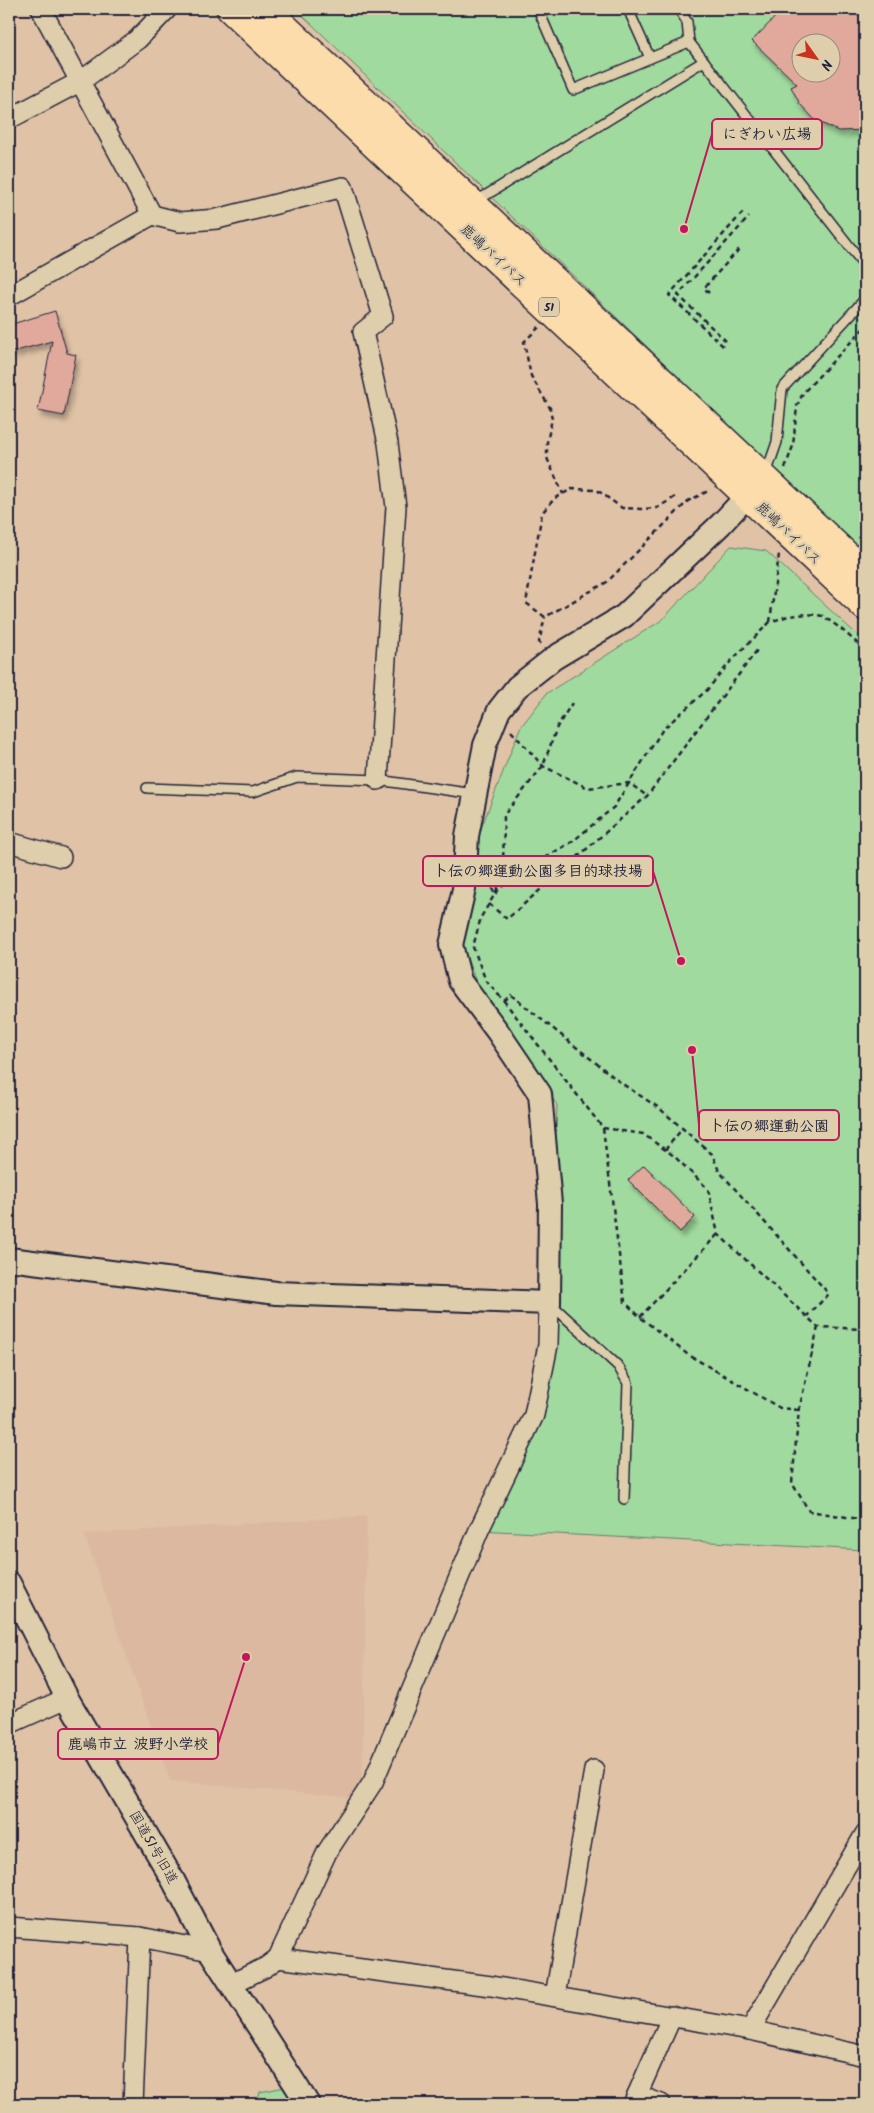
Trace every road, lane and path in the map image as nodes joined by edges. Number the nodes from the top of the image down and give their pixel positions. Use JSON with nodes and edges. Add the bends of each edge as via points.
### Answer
{"nodes":[{"id":1,"x":41,"y":9,"type":"edge"},
{"id":2,"x":167,"y":9,"type":"edge"},
{"id":3,"x":231,"y":9,"type":"edge"},
{"id":4,"x":265,"y":9,"type":"edge"},
{"id":5,"x":538,"y":9,"type":"edge"},
{"id":6,"x":628,"y":9,"type":"edge"},
{"id":7,"x":679,"y":9,"type":"edge"},
{"id":8,"x":689,"y":42,"type":"junction"},
{"id":9,"x":650,"y":58,"type":"junction"},
{"id":10,"x":704,"y":61,"type":"junction"},
{"id":11,"x":81,"y":81,"type":"junction"},
{"id":12,"x":9,"y":119,"type":"edge"},
{"id":13,"x":472,"y":202,"type":"junction"},
{"id":14,"x":745,"y":210,"type":"dead end"},
{"id":15,"x":152,"y":215,"type":"junction"},
{"id":16,"x":749,"y":216,"type":"dead end"},
{"id":17,"x":742,"y":247,"type":"dead end"},
{"id":18,"x":865,"y":266,"type":"edge"},
{"id":19,"x":709,"y":292,"type":"dead end"},
{"id":20,"x":9,"y":296,"type":"edge"},
{"id":21,"x":865,"y":299,"type":"edge"},
{"id":22,"x":544,"y":322,"type":"dead end"},
{"id":23,"x":865,"y":327,"type":"edge"},
{"id":24,"x":726,"y":341,"type":"dead end"},
{"id":25,"x":723,"y":346,"type":"dead end"},
{"id":26,"x":765,"y":482,"type":"junction"},
{"id":27,"x":711,"y":489,"type":"dead end"},
{"id":28,"x":563,"y":494,"type":"junction"},
{"id":29,"x":675,"y":497,"type":"dead end"},
{"id":30,"x":780,"y":548,"type":"dead end"},
{"id":31,"x":865,"y":573,"type":"edge"},
{"id":32,"x":865,"y":606,"type":"edge"},
{"id":33,"x":545,"y":618,"type":"junction"},
{"id":34,"x":770,"y":622,"type":"junction"},
{"id":35,"x":544,"y":646,"type":"dead end"},
{"id":36,"x":758,"y":649,"type":"dead end"},
{"id":37,"x":865,"y":650,"type":"edge"},
{"id":38,"x":572,"y":703,"type":"dead end"},
{"id":39,"x":505,"y":737,"type":"dead end"},
{"id":40,"x":543,"y":766,"type":"junction"},
{"id":41,"x":378,"y":780,"type":"junction"},
{"id":42,"x":629,"y":783,"type":"junction"},
{"id":43,"x":147,"y":788,"type":"dead end"},
{"id":44,"x":474,"y":794,"type":"junction"},
{"id":45,"x":647,"y":796,"type":"junction"},
{"id":46,"x":9,"y":842,"type":"edge"},
{"id":47,"x":61,"y":857,"type":"dead end"},
{"id":48,"x":485,"y":858,"type":"dead end"},
{"id":49,"x":495,"y":894,"type":"junction"},
{"id":50,"x":489,"y":904,"type":"junction"},
{"id":51,"x":504,"y":1001,"type":"junction"},
{"id":52,"x":603,"y":1128,"type":"junction"},
{"id":53,"x":682,"y":1129,"type":"junction"},
{"id":54,"x":665,"y":1150,"type":"junction"},
{"id":55,"x":718,"y":1234,"type":"junction"},
{"id":56,"x":9,"y":1259,"type":"edge"},
{"id":57,"x":549,"y":1302,"type":"junction"},
{"id":58,"x":807,"y":1316,"type":"junction"},
{"id":59,"x":640,"y":1317,"type":"junction"},
{"id":60,"x":818,"y":1327,"type":"junction"},
{"id":61,"x":865,"y":1329,"type":"edge"},
{"id":62,"x":798,"y":1410,"type":"junction"},
{"id":63,"x":624,"y":1499,"type":"dead end"},
{"id":64,"x":865,"y":1520,"type":"edge"},
{"id":65,"x":9,"y":1584,"type":"edge"},
{"id":66,"x":67,"y":1698,"type":"junction"},
{"id":67,"x":9,"y":1724,"type":"edge"},
{"id":68,"x":594,"y":1770,"type":"dead end"},
{"id":69,"x":865,"y":1834,"type":"edge"},
{"id":70,"x":9,"y":1927,"type":"edge"},
{"id":71,"x":140,"y":1937,"type":"junction"},
{"id":72,"x":210,"y":1951,"type":"junction"},
{"id":73,"x":278,"y":1958,"type":"junction"},
{"id":74,"x":231,"y":1984,"type":"junction"},
{"id":75,"x":555,"y":1996,"type":"junction"},
{"id":76,"x":672,"y":2016,"type":"junction"},
{"id":77,"x":750,"y":2030,"type":"junction"},
{"id":78,"x":865,"y":2056,"type":"edge"},
{"id":79,"x":635,"y":2100,"type":"edge"},
{"id":80,"x":9,"y":2104,"type":"edge"},
{"id":81,"x":15,"y":2104,"type":"edge"},
{"id":82,"x":133,"y":2104,"type":"edge"},
{"id":83,"x":308,"y":2104,"type":"edge"},
{"id":84,"x":661,"y":2104,"type":"edge"}],
"edges":[{"from":1,"to":11,"type":"street"},
{"from":2,"to":11,"type":"street","via":[[138,39]]},
{"from":3,"to":26,"type":"highway","name":"鹿嶋バイパス","number":"51"},
{"from":4,"to":13,"type":"highway","name":"鹿嶋バイパス","number":"51"},
{"from":5,"to":9,"type":"lane","via":[[573,90]]},
{"from":6,"to":9,"type":"lane"},
{"from":7,"to":8,"type":"lane","via":[[687,22]]},
{"from":8,"to":9,"type":"lane"},
{"from":8,"to":10,"type":"lane"},
{"from":10,"to":13,"type":"lane"},
{"from":10,"to":18,"type":"lane"},
{"from":11,"to":12,"type":"street"},
{"from":11,"to":15,"type":"street"},
{"from":13,"to":26,"type":"highway","name":"鹿嶋バイパス","number":"51"},
{"from":14,"to":25,"type":"path","via":[[669,295]]},
{"from":15,"to":20,"type":"street"},
{"from":15,"to":41,"type":"street","via":[[180,222],[217,219],[343,187],[383,316],[363,332],[388,443],[396,507]]},
{"from":16,"to":24,"type":"path","via":[[678,295]]},
{"from":17,"to":19,"type":"path","via":[[704,288]]},
{"from":21,"to":26,"type":"lane","via":[[782,389],[776,442]]},
{"from":22,"to":28,"type":"path","via":[[524,342],[531,376],[550,408],[552,419],[547,458]]},
{"from":23,"to":26,"type":"path","via":[[803,393],[798,406],[793,446]]},
{"from":26,"to":31,"type":"highway","name":"鹿嶋バイパス","number":"51"},
{"from":26,"to":32,"type":"highway","name":"鹿嶋バイパス","number":"51"},
{"from":26,"to":44,"type":"street","via":[[624,616],[554,658],[517,687],[499,710],[485,745]]},
{"from":27,"to":33,"type":"path","via":[[688,501],[607,582]]},
{"from":28,"to":29,"type":"path","via":[[572,489],[597,490],[622,508],[641,509],[658,508]]},
{"from":28,"to":33,"type":"path","via":[[542,513],[526,603]]},
{"from":30,"to":34,"type":"path"},
{"from":33,"to":35,"type":"path","via":[[539,642]]},
{"from":34,"to":37,"type":"path","via":[[788,616],[823,616]]},
{"from":34,"to":42,"type":"path","via":[[707,690],[663,729]]},
{"from":36,"to":45,"type":"path"},
{"from":38,"to":40,"type":"path","via":[[557,727]]},
{"from":39,"to":40,"type":"path","via":[[508,728]]},
{"from":40,"to":42,"type":"path","via":[[588,788]]},
{"from":40,"to":49,"type":"path","via":[[504,815],[503,871]]},
{"from":41,"to":43,"type":"lane","via":[[297,777],[252,792]]},
{"from":41,"to":44,"type":"lane"},
{"from":42,"to":45,"type":"path"},
{"from":42,"to":49,"type":"path","via":[[614,807],[572,842],[510,877]]},
{"from":44,"to":57,"type":"street","via":[[467,836],[464,889],[451,946],[460,981],[540,1094],[550,1204]]},
{"from":45,"to":50,"type":"path","via":[[507,918]]},
{"from":46,"to":47,"type":"street"},
{"from":48,"to":49,"type":"path","via":[[486,878]]},
{"from":49,"to":50,"type":"path"},
{"from":50,"to":51,"type":"path","via":[[481,918],[474,948],[486,981]]},
{"from":51,"to":52,"type":"path"},
{"from":51,"to":53,"type":"path","via":[[511,995]]},
{"from":52,"to":54,"type":"path","via":[[643,1134]]},
{"from":52,"to":59,"type":"path","via":[[625,1302]]},
{"from":53,"to":54,"type":"path"},
{"from":53,"to":58,"type":"path","via":[[712,1154],[719,1171],[829,1294]]},
{"from":54,"to":55,"type":"path","via":[[708,1189]]},
{"from":55,"to":58,"type":"path"},
{"from":55,"to":59,"type":"path"},
{"from":56,"to":57,"type":"street","via":[[276,1293]]},
{"from":57,"to":63,"type":"lane","via":[[618,1366],[628,1383]]},
{"from":57,"to":73,"type":"street","via":[[548,1345],[534,1415],[479,1530],[373,1782],[328,1852]]},
{"from":58,"to":60,"type":"path"},
{"from":59,"to":62,"type":"path","via":[[696,1359],[780,1408]]},
{"from":60,"to":61,"type":"path"},
{"from":60,"to":62,"type":"path"},
{"from":62,"to":64,"type":"path","via":[[792,1483],[810,1511]]},
{"from":65,"to":66,"type":"street","name":"国道51号旧道"},
{"from":66,"to":67,"type":"street"},
{"from":66,"to":72,"type":"street","name":"国道51号旧道","via":[[174,1880]]},
{"from":68,"to":75,"type":"street"},
{"from":69,"to":77,"type":"street"},
{"from":70,"to":71,"type":"street"},
{"from":71,"to":72,"type":"street"},
{"from":71,"to":82,"type":"street"},
{"from":72,"to":74,"type":"street","name":"国道51号旧道"},
{"from":73,"to":74,"type":"street"},
{"from":73,"to":75,"type":"street"},
{"from":74,"to":83,"type":"street","name":"国道51号旧道"},
{"from":75,"to":76,"type":"street"},
{"from":76,"to":77,"type":"street"},
{"from":76,"to":79,"type":"street"},
{"from":77,"to":78,"type":"street"},
{"from":79,"to":84,"type":"street"},
{"from":80,"to":81,"type":"path"}]}
